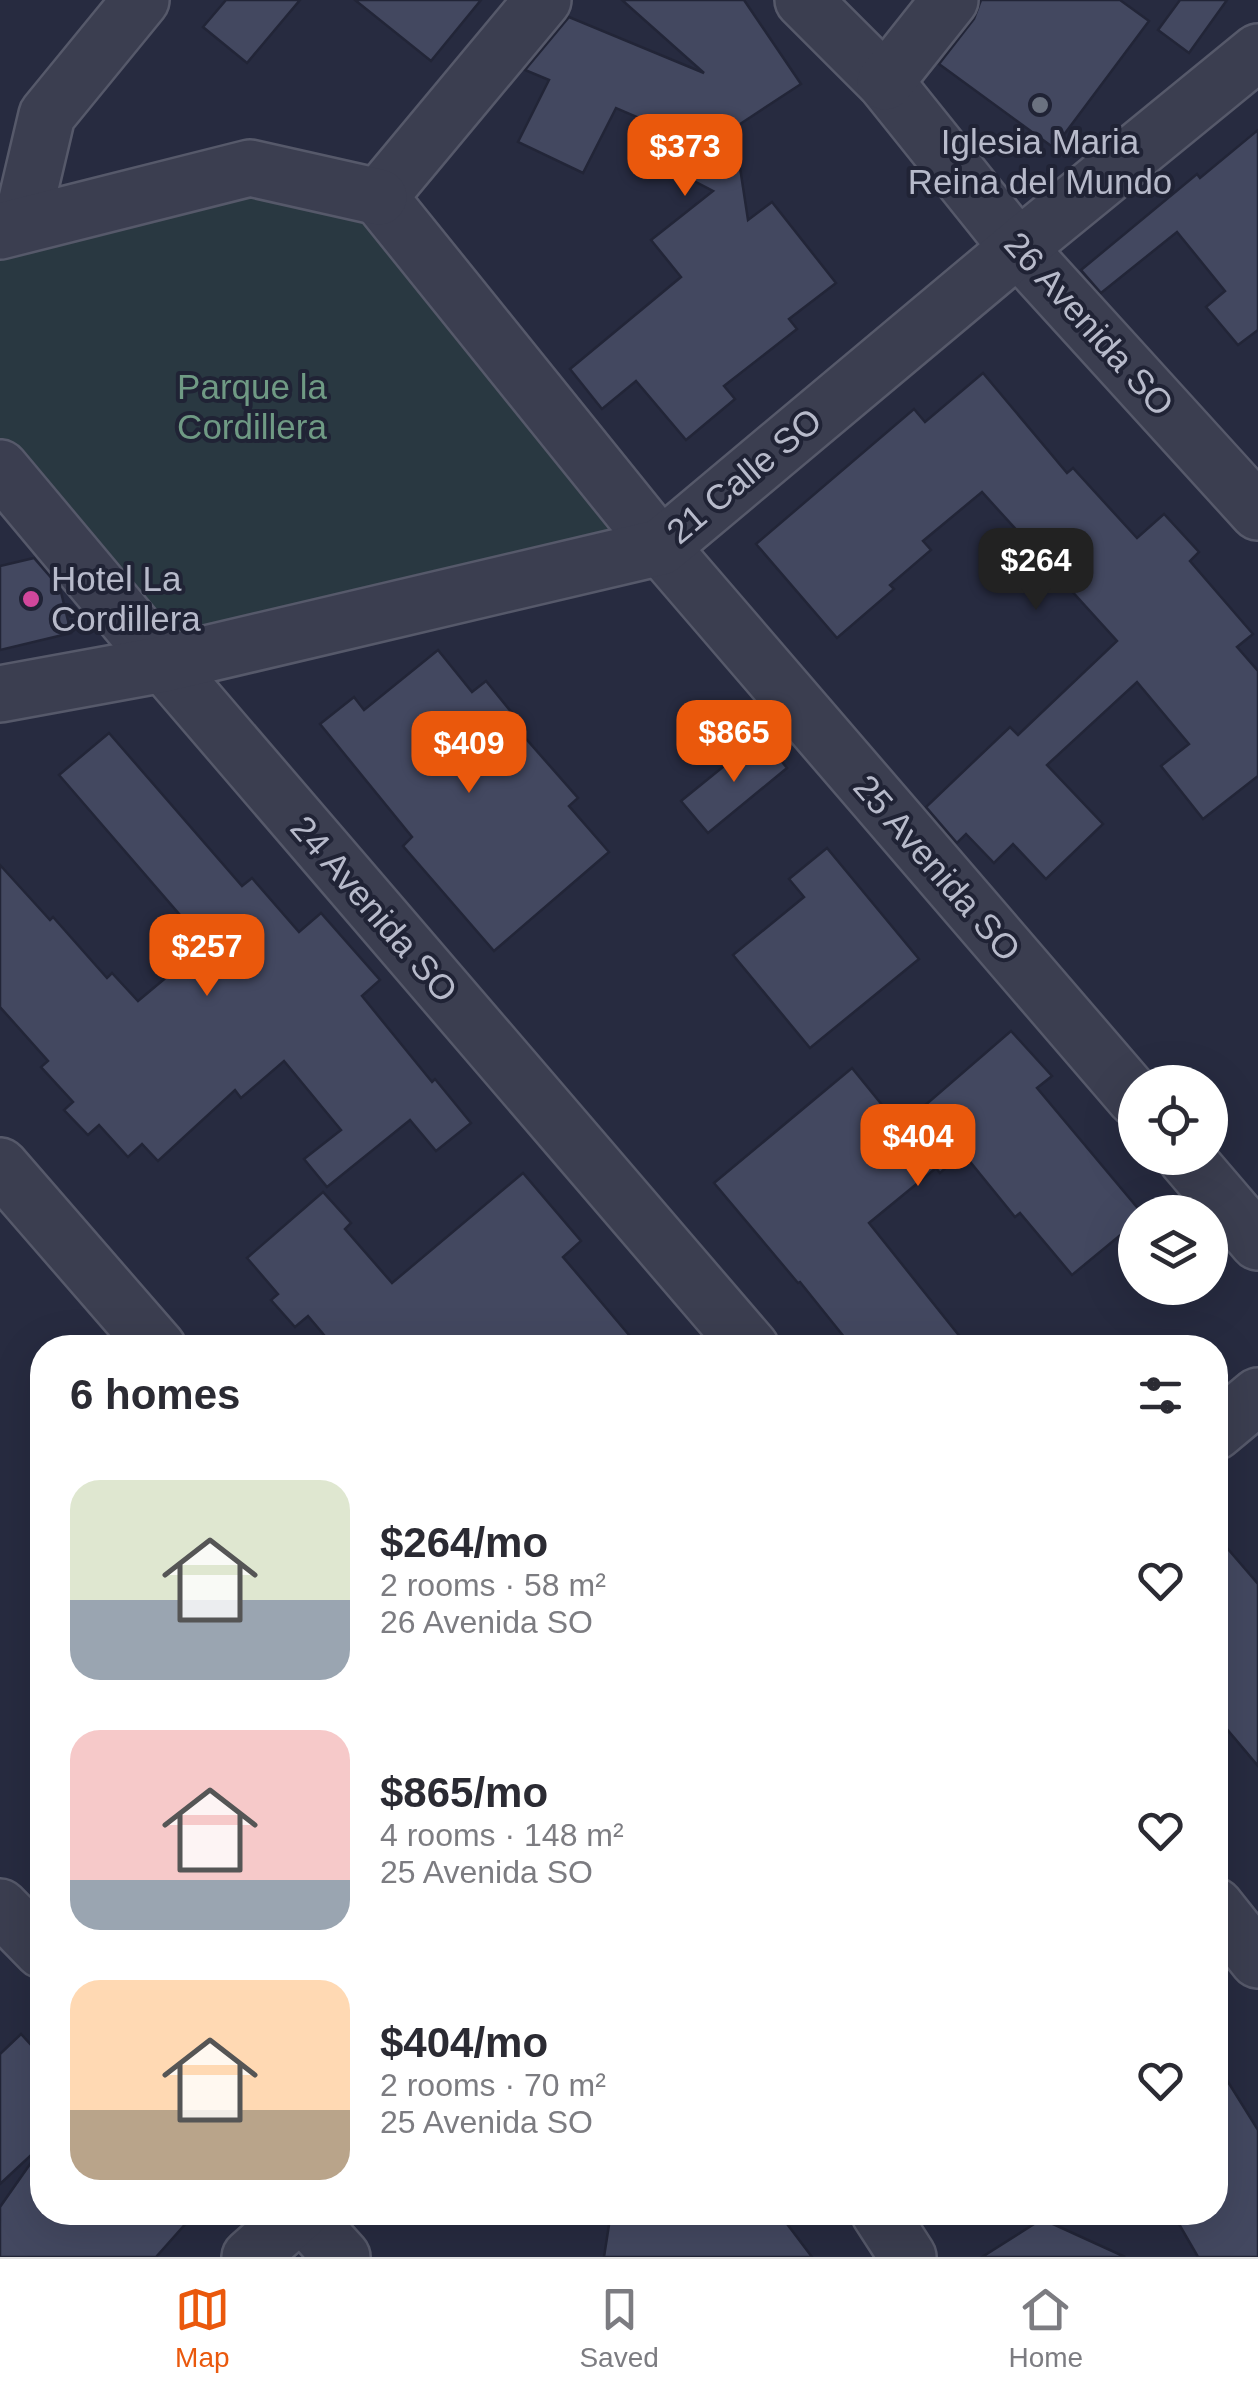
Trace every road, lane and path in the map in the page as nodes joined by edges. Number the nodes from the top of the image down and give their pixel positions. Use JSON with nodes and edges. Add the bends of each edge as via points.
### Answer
{"nodes":[{"id":1,"x":140,"y":0,"type":"edge"},
{"id":2,"x":543,"y":0,"type":"edge"},
{"id":3,"x":803,"y":0,"type":"edge"},
{"id":4,"x":950,"y":0,"type":"edge"},
{"id":5,"x":1258,"y":52,"type":"edge"},
{"id":6,"x":885,"y":82,"type":"junction"},
{"id":7,"x":379,"y":197,"type":"junction"},
{"id":8,"x":11,"y":228,"type":"edge"},
{"id":9,"x":1018,"y":248,"type":"junction"},
{"id":10,"x":0,"y":468,"type":"edge"},
{"id":11,"x":1258,"y":512,"type":"edge"},
{"id":12,"x":661,"y":547,"type":"junction"},
{"id":13,"x":164,"y":664,"type":"junction"},
{"id":14,"x":0,"y":694,"type":"edge"},
{"id":15,"x":1118,"y":1078,"type":"edge"},
{"id":16,"x":0,"y":1166,"type":"edge"},
{"id":17,"x":1201,"y":1175,"type":"edge"},
{"id":18,"x":1258,"y":1242,"type":"edge"},
{"id":19,"x":147,"y":1335,"type":"edge"},
{"id":20,"x":740,"y":1335,"type":"edge"},
{"id":21,"x":1258,"y":1396,"type":"edge"},
{"id":22,"x":1228,"y":1421,"type":"edge"},
{"id":23,"x":0,"y":1907,"type":"edge"},
{"id":24,"x":1228,"y":1922,"type":"edge"},
{"id":25,"x":30,"y":1938,"type":"edge"},
{"id":26,"x":1258,"y":1960,"type":"edge"},
{"id":27,"x":286,"y":2225,"type":"edge"},
{"id":28,"x":313,"y":2225,"type":"edge"},
{"id":29,"x":887,"y":2225,"type":"edge"},
{"id":30,"x":250,"y":2257,"type":"edge"},
{"id":31,"x":342,"y":2257,"type":"edge"},
{"id":32,"x":908,"y":2257,"type":"edge"}],
"edges":[{"from":1,"to":8,"type":"street","via":[[46,115]]},
{"from":2,"to":7,"type":"street"},
{"from":3,"to":6,"type":"street","name":"26 Avenida SO"},
{"from":4,"to":6,"type":"street"},
{"from":5,"to":9,"type":"street","name":"21 Calle SO"},
{"from":6,"to":9,"type":"street","name":"26 Avenida SO"},
{"from":7,"to":8,"type":"street","via":[[250,168]]},
{"from":7,"to":12,"type":"street","name":"25 Avenida SO"},
{"from":9,"to":11,"type":"street","name":"26 Avenida SO"},
{"from":9,"to":12,"type":"street","name":"21 Calle SO"},
{"from":10,"to":13,"type":"street","name":"24 Avenida SO"},
{"from":12,"to":13,"type":"street","name":"21 Calle SO"},
{"from":12,"to":15,"type":"street","name":"25 Avenida SO"},
{"from":13,"to":14,"type":"street","name":"21 Calle SO"},
{"from":13,"to":20,"type":"street","name":"24 Avenida SO"},
{"from":16,"to":19,"type":"street"},
{"from":17,"to":18,"type":"street"},
{"from":21,"to":22,"type":"street"},
{"from":23,"to":25,"type":"street"},
{"from":24,"to":26,"type":"street"},
{"from":27,"to":30,"type":"street"},
{"from":28,"to":31,"type":"street"},
{"from":29,"to":32,"type":"street"}]}
